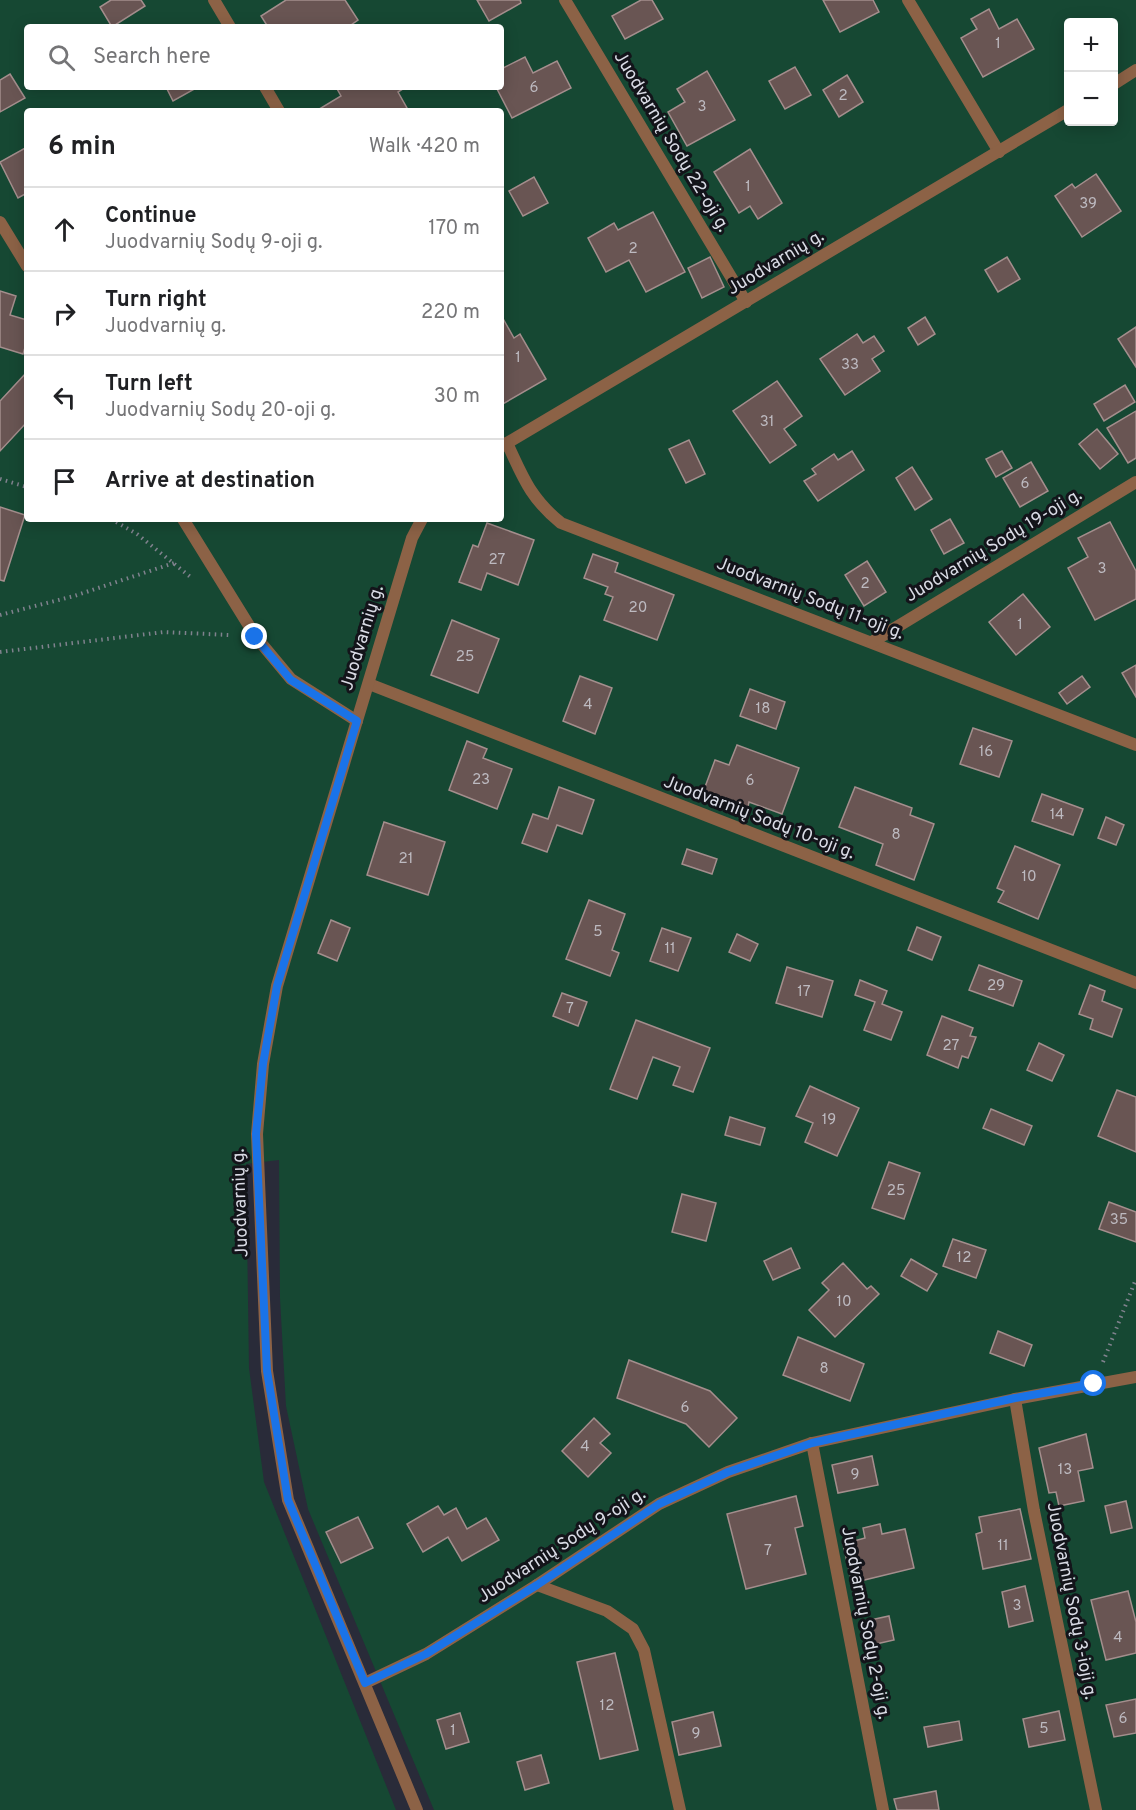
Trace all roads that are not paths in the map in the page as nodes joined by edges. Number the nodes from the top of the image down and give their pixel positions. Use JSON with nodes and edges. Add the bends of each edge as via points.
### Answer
{"nodes":[{"id":1,"x":214,"y":0,"type":"edge"},
{"id":2,"x":565,"y":0,"type":"edge"},
{"id":3,"x":908,"y":0,"type":"edge"},
{"id":4,"x":228,"y":24,"type":"edge"},
{"id":5,"x":1136,"y":70,"type":"edge"},
{"id":6,"x":1118,"y":81,"type":"edge"},
{"id":7,"x":267,"y":90,"type":"edge"},
{"id":8,"x":277,"y":108,"type":"edge"},
{"id":9,"x":1064,"y":112,"type":"edge"},
{"id":10,"x":999,"y":152,"type":"junction"},
{"id":11,"x":0,"y":222,"type":"edge"},
{"id":12,"x":24,"y":261,"type":"edge"},
{"id":13,"x":746,"y":302,"type":"junction"},
{"id":14,"x":504,"y":445,"type":"edge"},
{"id":15,"x":1136,"y":482,"type":"edge"},
{"id":16,"x":185,"y":522,"type":"edge"},
{"id":17,"x":420,"y":522,"type":"edge"},
{"id":18,"x":872,"y":642,"type":"junction"},
{"id":19,"x":369,"y":684,"type":"junction"},
{"id":20,"x":357,"y":721,"type":"junction"},
{"id":21,"x":1136,"y":744,"type":"edge"},
{"id":22,"x":1136,"y":983,"type":"edge"},
{"id":23,"x":1136,"y":1377,"type":"edge"},
{"id":24,"x":1015,"y":1398,"type":"junction"},
{"id":25,"x":812,"y":1443,"type":"junction"},
{"id":26,"x":537,"y":1585,"type":"junction"},
{"id":27,"x":365,"y":1683,"type":"junction"},
{"id":28,"x":417,"y":1810,"type":"edge"},
{"id":29,"x":680,"y":1810,"type":"edge"},
{"id":30,"x":883,"y":1810,"type":"edge"},
{"id":31,"x":1096,"y":1810,"type":"edge"}],
"edges":[{"from":1,"to":4,"type":"street"},
{"from":2,"to":13,"type":"street","name":"Juodvarnių Sodų 22-oji g."},
{"from":3,"to":10,"type":"street"},
{"from":5,"to":6,"type":"street"},
{"from":7,"to":8,"type":"street"},
{"from":9,"to":10,"type":"street","name":"Juodvarnių g."},
{"from":10,"to":13,"type":"street","name":"Juodvarnių g."},
{"from":11,"to":12,"type":"street"},
{"from":13,"to":14,"type":"street","name":"Juodvarnių g."},
{"from":14,"to":18,"type":"street","name":"Juodvarnių Sodų 11-oji g.","via":[[541,507],[561,522]]},
{"from":15,"to":18,"type":"street","name":"Juodvarnių Sodų 19-oji g."},
{"from":16,"to":20,"type":"street","via":[[255,637],[291,680]]},
{"from":17,"to":19,"type":"street","name":"Juodvarnių g.","via":[[412,538]]},
{"from":18,"to":21,"type":"street","name":"Juodvarnių Sodų 11-oji g."},
{"from":19,"to":20,"type":"street","name":"Juodvarnių g."},
{"from":19,"to":22,"type":"street","name":"Juodvarnių Sodų 10-oji g."},
{"from":20,"to":27,"type":"street","name":"Juodvarnių g.","via":[[277,986],[256,1134],[267,1371],[288,1500]]},
{"from":23,"to":24,"type":"street","name":"Juodvarnių Sodų 9-oji g."},
{"from":24,"to":25,"type":"street","name":"Juodvarnių Sodų 9-oji g."},
{"from":24,"to":31,"type":"street","name":"Juodvarnių Sodų 3-ioji g.","via":[[1034,1511]]},
{"from":25,"to":26,"type":"street","name":"Juodvarnių Sodų 9-oji g.","via":[[728,1472],[659,1504]]},
{"from":25,"to":30,"type":"street","name":"Juodvarnių Sodų 2-oji g."},
{"from":26,"to":27,"type":"street","name":"Juodvarnių Sodų 9-oji g.","via":[[426,1654]]},
{"from":26,"to":29,"type":"street","via":[[607,1611],[633,1629],[644,1650]]},
{"from":27,"to":28,"type":"street","name":"Juodvarnių g."}]}
